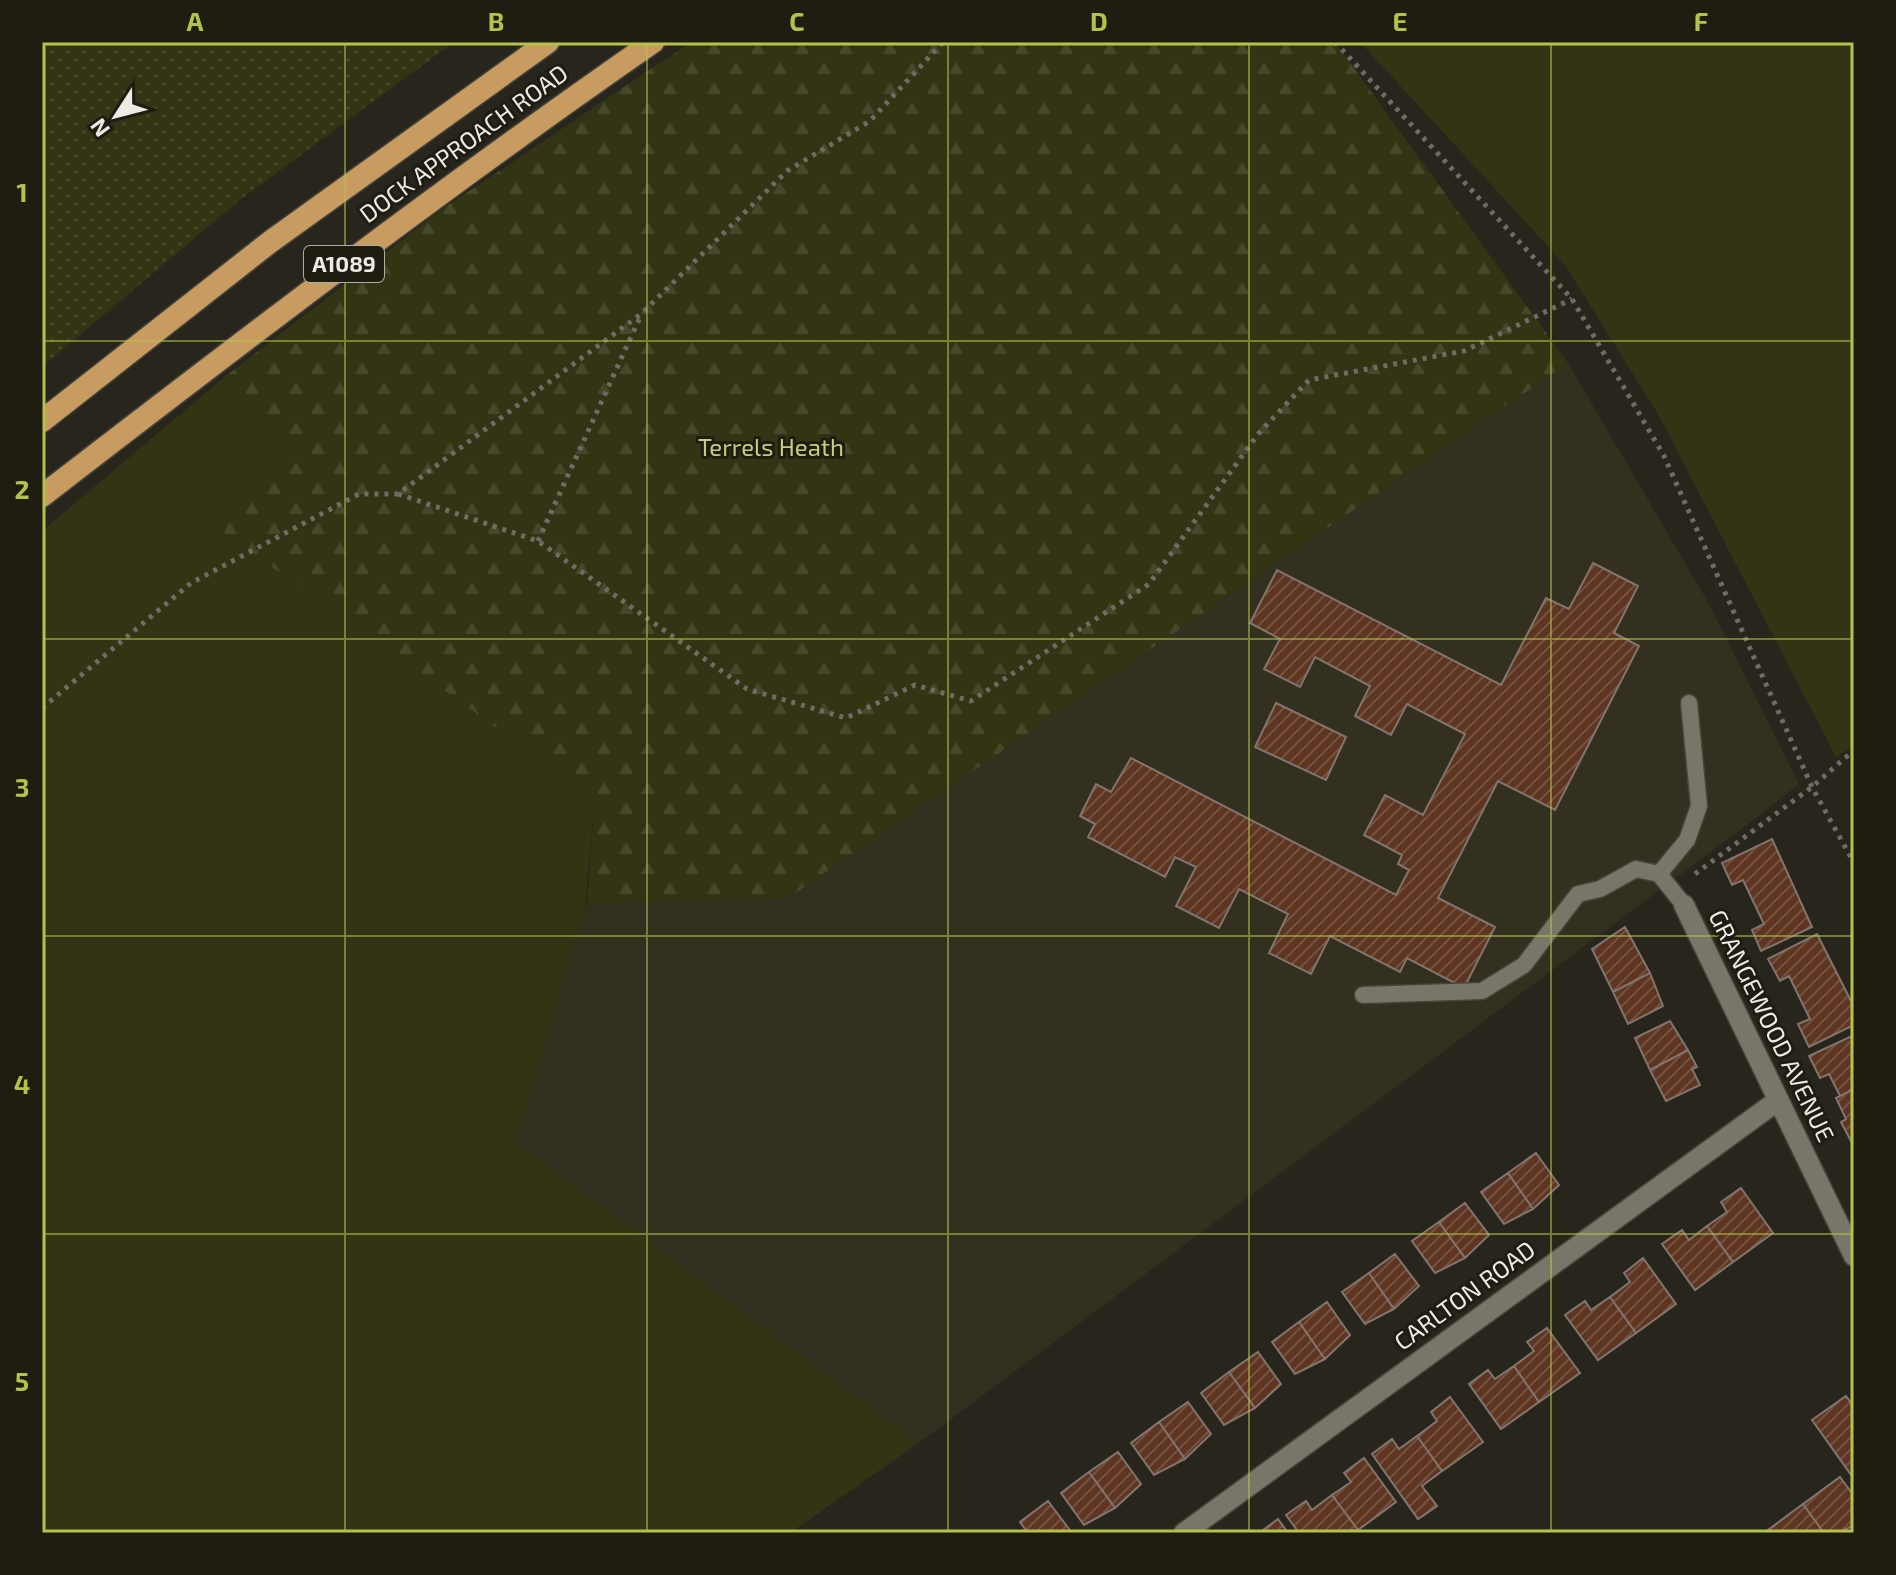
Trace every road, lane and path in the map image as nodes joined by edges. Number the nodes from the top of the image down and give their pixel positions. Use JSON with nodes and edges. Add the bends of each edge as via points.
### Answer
{"nodes":[{"id":1,"x":548,"y":42,"type":"edge"},
{"id":2,"x":653,"y":42,"type":"edge"},
{"id":3,"x":943,"y":42,"type":"edge"},
{"id":4,"x":1335,"y":42,"type":"edge"},
{"id":5,"x":1572,"y":299,"type":"junction"},
{"id":6,"x":641,"y":314,"type":"junction"},
{"id":7,"x":42,"y":421,"type":"edge"},
{"id":8,"x":398,"y":494,"type":"junction"},
{"id":9,"x":42,"y":496,"type":"edge"},
{"id":10,"x":538,"y":541,"type":"junction"},
{"id":11,"x":1689,"y":703,"type":"dead end"},
{"id":12,"x":42,"y":708,"type":"edge"},
{"id":13,"x":1854,"y":750,"type":"edge"},
{"id":14,"x":1812,"y":787,"type":"junction"},
{"id":15,"x":1854,"y":863,"type":"edge"},
{"id":16,"x":1659,"y":874,"type":"junction"},
{"id":17,"x":1684,"y":905,"type":"junction"},
{"id":18,"x":1363,"y":995,"type":"dead end"},
{"id":19,"x":1777,"y":1101,"type":"junction"},
{"id":20,"x":1854,"y":1256,"type":"edge"},
{"id":21,"x":1184,"y":1533,"type":"edge"}],
"edges":[{"from":1,"to":7,"type":"highway","name":"DOCK APPROACH ROAD","number":"A1089","via":[[270,242]]},
{"from":2,"to":9,"type":"highway","name":"DOCK APPROACH ROAD","number":"A1089","via":[[308,290]]},
{"from":3,"to":6,"type":"path","via":[[870,121],[787,171]]},
{"from":4,"to":5,"type":"path"},
{"from":5,"to":10,"type":"path","via":[[1464,351],[1309,380],[1258,434],[1149,584],[971,701],[915,685],[846,718],[747,689]]},
{"from":5,"to":14,"type":"path","via":[[1664,456]]},
{"from":6,"to":8,"type":"path"},
{"from":6,"to":10,"type":"path"},
{"from":8,"to":10,"type":"path"},
{"from":8,"to":12,"type":"path","via":[[359,494],[191,583]]},
{"from":11,"to":16,"type":"lane","via":[[1699,806],[1687,840]]},
{"from":13,"to":14,"type":"path"},
{"from":14,"to":15,"type":"path"},
{"from":14,"to":17,"type":"path","via":[[1696,872]]},
{"from":16,"to":17,"type":"lane"},
{"from":16,"to":18,"type":"lane","via":[[1636,869],[1600,889],[1578,894],[1524,965],[1482,991]]},
{"from":17,"to":19,"type":"street","name":"GRANGEWOOD AVENUE"},
{"from":19,"to":20,"type":"street","name":"GRANGEWOOD AVENUE"},
{"from":19,"to":21,"type":"street","name":"CARLTON ROAD"}]}
